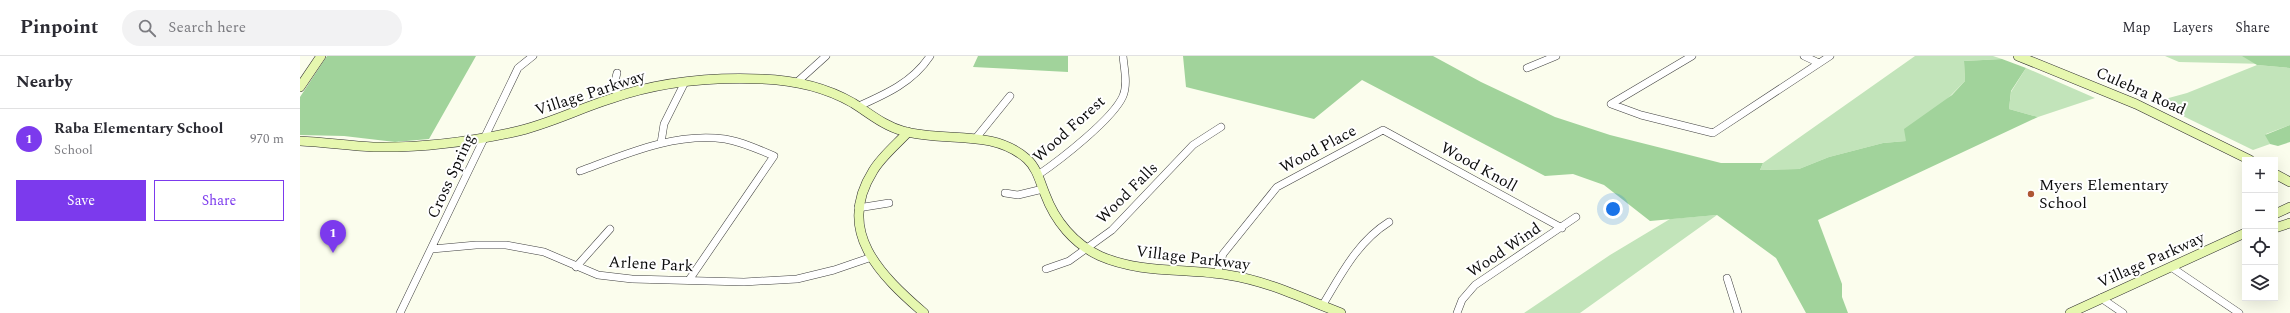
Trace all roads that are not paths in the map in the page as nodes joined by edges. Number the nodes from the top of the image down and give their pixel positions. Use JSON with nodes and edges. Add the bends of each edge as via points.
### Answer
{"nodes":[{"id":1,"x":321,"y":56,"type":"edge"},
{"id":2,"x":533,"y":56,"type":"edge"},
{"id":3,"x":826,"y":56,"type":"edge"},
{"id":4,"x":930,"y":56,"type":"edge"},
{"id":5,"x":1123,"y":56,"type":"edge"},
{"id":6,"x":1556,"y":56,"type":"edge"},
{"id":7,"x":1692,"y":56,"type":"edge"},
{"id":8,"x":1804,"y":56,"type":"edge"},
{"id":9,"x":1830,"y":56,"type":"edge"},
{"id":10,"x":2018,"y":56,"type":"edge"},
{"id":11,"x":1819,"y":63,"type":"junction"},
{"id":12,"x":1527,"y":68,"type":"dead end"},
{"id":13,"x":617,"y":74,"type":"dead end"},
{"id":14,"x":796,"y":82,"type":"junction"},
{"id":15,"x":684,"y":84,"type":"junction"},
{"id":16,"x":300,"y":87,"type":"edge"},
{"id":17,"x":618,"y":96,"type":"junction"},
{"id":18,"x":1010,"y":96,"type":"dead end"},
{"id":19,"x":859,"y":106,"type":"junction"},
{"id":20,"x":1221,"y":127,"type":"dead end"},
{"id":21,"x":1383,"y":130,"type":"joint"},
{"id":22,"x":908,"y":132,"type":"junction"},
{"id":23,"x":485,"y":136,"type":"junction"},
{"id":24,"x":976,"y":138,"type":"junction"},
{"id":25,"x":300,"y":141,"type":"edge"},
{"id":26,"x":661,"y":143,"type":"junction"},
{"id":27,"x":2244,"y":157,"type":"edge"},
{"id":28,"x":580,"y":170,"type":"dead end"},
{"id":29,"x":1038,"y":175,"type":"junction"},
{"id":30,"x":2278,"y":176,"type":"edge"},
{"id":31,"x":2290,"y":182,"type":"edge"},
{"id":32,"x":1043,"y":189,"type":"junction"},
{"id":33,"x":1005,"y":193,"type":"dead end"},
{"id":34,"x":889,"y":203,"type":"dead end"},
{"id":35,"x":2290,"y":207,"type":"edge"},
{"id":36,"x":858,"y":208,"type":"junction"},
{"id":37,"x":2278,"y":213,"type":"edge"},
{"id":38,"x":1576,"y":217,"type":"dead end"},
{"id":39,"x":1389,"y":222,"type":"dead end"},
{"id":40,"x":2290,"y":223,"type":"edge"},
{"id":41,"x":2278,"y":227,"type":"edge"},
{"id":42,"x":1562,"y":228,"type":"junction"},
{"id":43,"x":610,"y":229,"type":"dead end"},
{"id":44,"x":2242,"y":235,"type":"edge"},
{"id":45,"x":432,"y":249,"type":"junction"},
{"id":46,"x":1087,"y":249,"type":"junction"},
{"id":47,"x":872,"y":257,"type":"junction"},
{"id":48,"x":576,"y":266,"type":"junction"},
{"id":49,"x":2171,"y":267,"type":"junction"},
{"id":50,"x":1046,"y":269,"type":"dead end"},
{"id":51,"x":1217,"y":274,"type":"junction"},
{"id":52,"x":1727,"y":278,"type":"dead end"},
{"id":53,"x":689,"y":280,"type":"junction"},
{"id":54,"x":2101,"y":298,"type":"junction"},
{"id":55,"x":1322,"y":306,"type":"junction"},
{"id":56,"x":400,"y":313,"type":"edge"},
{"id":57,"x":924,"y":313,"type":"edge"},
{"id":58,"x":1342,"y":313,"type":"edge"},
{"id":59,"x":1457,"y":313,"type":"edge"},
{"id":60,"x":1738,"y":313,"type":"edge"},
{"id":61,"x":2070,"y":313,"type":"edge"},
{"id":62,"x":2123,"y":313,"type":"edge"},
{"id":63,"x":2239,"y":313,"type":"edge"}],
"edges":[{"from":1,"to":16,"type":"street"},
{"from":2,"to":23,"type":"street","name":"Cross Spring","via":[[518,68]]},
{"from":3,"to":14,"type":"street"},
{"from":4,"to":19,"type":"street","via":[[918,72],[903,83]]},
{"from":5,"to":29,"type":"street","name":"Wood Forest","via":[[1124,87],[1120,102],[1056,163]]},
{"from":6,"to":12,"type":"street"},
{"from":7,"to":11,"type":"street","via":[[1611,104],[1641,115],[1712,133]]},
{"from":8,"to":11,"type":"street"},
{"from":9,"to":11,"type":"street"},
{"from":10,"to":27,"type":"street","name":"Culebra Road","via":[[2141,105]]},
{"from":13,"to":17,"type":"street","via":[[614,85]]},
{"from":14,"to":15,"type":"street","name":"Village Parkway","via":[[743,79]]},
{"from":14,"to":19,"type":"street","name":"Village Parkway","via":[[830,91]]},
{"from":15,"to":17,"type":"street","name":"Village Parkway","via":[[647,88]]},
{"from":15,"to":26,"type":"street","via":[[664,124]]},
{"from":17,"to":23,"type":"street","name":"Village Parkway","via":[[548,123]]},
{"from":18,"to":24,"type":"street"},
{"from":19,"to":22,"type":"street","name":"Village Parkway","via":[[885,124]]},
{"from":20,"to":46,"type":"street","name":"Wood Falls","via":[[1193,145],[1119,224]]},
{"from":21,"to":42,"type":"street","name":"Wood Knoll"},
{"from":21,"to":51,"type":"street","name":"Wood Place","via":[[1277,187],[1223,254]]},
{"from":22,"to":24,"type":"street","name":"Village Parkway"},
{"from":22,"to":36,"type":"street","via":[[874,170],[861,195]]},
{"from":23,"to":25,"type":"street","name":"Village Parkway","via":[[391,148]]},
{"from":23,"to":45,"type":"street","name":"Cross Spring"},
{"from":24,"to":29,"type":"street","name":"Village Parkway","via":[[1014,150],[1028,160]]},
{"from":26,"to":28,"type":"street"},
{"from":26,"to":53,"type":"street","via":[[699,138],[732,140],[750,144],[774,156]]},
{"from":29,"to":32,"type":"street","name":"Village Parkway"},
{"from":30,"to":31,"type":"street"},
{"from":32,"to":33,"type":"street","name":"Wood Forest","via":[[1018,195]]},
{"from":32,"to":46,"type":"street","name":"Village Parkway","via":[[1060,225]]},
{"from":34,"to":36,"type":"street"},
{"from":35,"to":37,"type":"street"},
{"from":36,"to":47,"type":"street","via":[[858,226]]},
{"from":38,"to":42,"type":"street","name":"Wood Wind"},
{"from":39,"to":55,"type":"street","via":[[1372,233],[1363,243]]},
{"from":40,"to":41,"type":"street"},
{"from":42,"to":59,"type":"street","name":"Wood Wind","via":[[1474,284],[1462,300]]},
{"from":43,"to":48,"type":"street"},
{"from":44,"to":49,"type":"street","name":"Village Parkway"},
{"from":45,"to":48,"type":"street","name":"Arlene Park","via":[[511,245],[544,252]]},
{"from":45,"to":56,"type":"street","name":"Cross Spring"},
{"from":46,"to":50,"type":"street","name":"Wood Falls","via":[[1069,261]]},
{"from":46,"to":51,"type":"street","name":"Village Parkway","via":[[1114,261],[1146,269]]},
{"from":47,"to":53,"type":"street","name":"Arlene Park","via":[[816,275],[778,281]]},
{"from":47,"to":57,"type":"street","via":[[891,284]]},
{"from":48,"to":53,"type":"street","name":"Arlene Park","via":[[611,278]]},
{"from":49,"to":54,"type":"street","name":"Village Parkway"},
{"from":49,"to":63,"type":"street"},
{"from":51,"to":55,"type":"street","name":"Village Parkway","via":[[1270,285]]},
{"from":52,"to":60,"type":"street"},
{"from":54,"to":61,"type":"street","name":"Village Parkway"},
{"from":54,"to":62,"type":"street"},
{"from":55,"to":58,"type":"street","name":"Village Parkway"}]}
